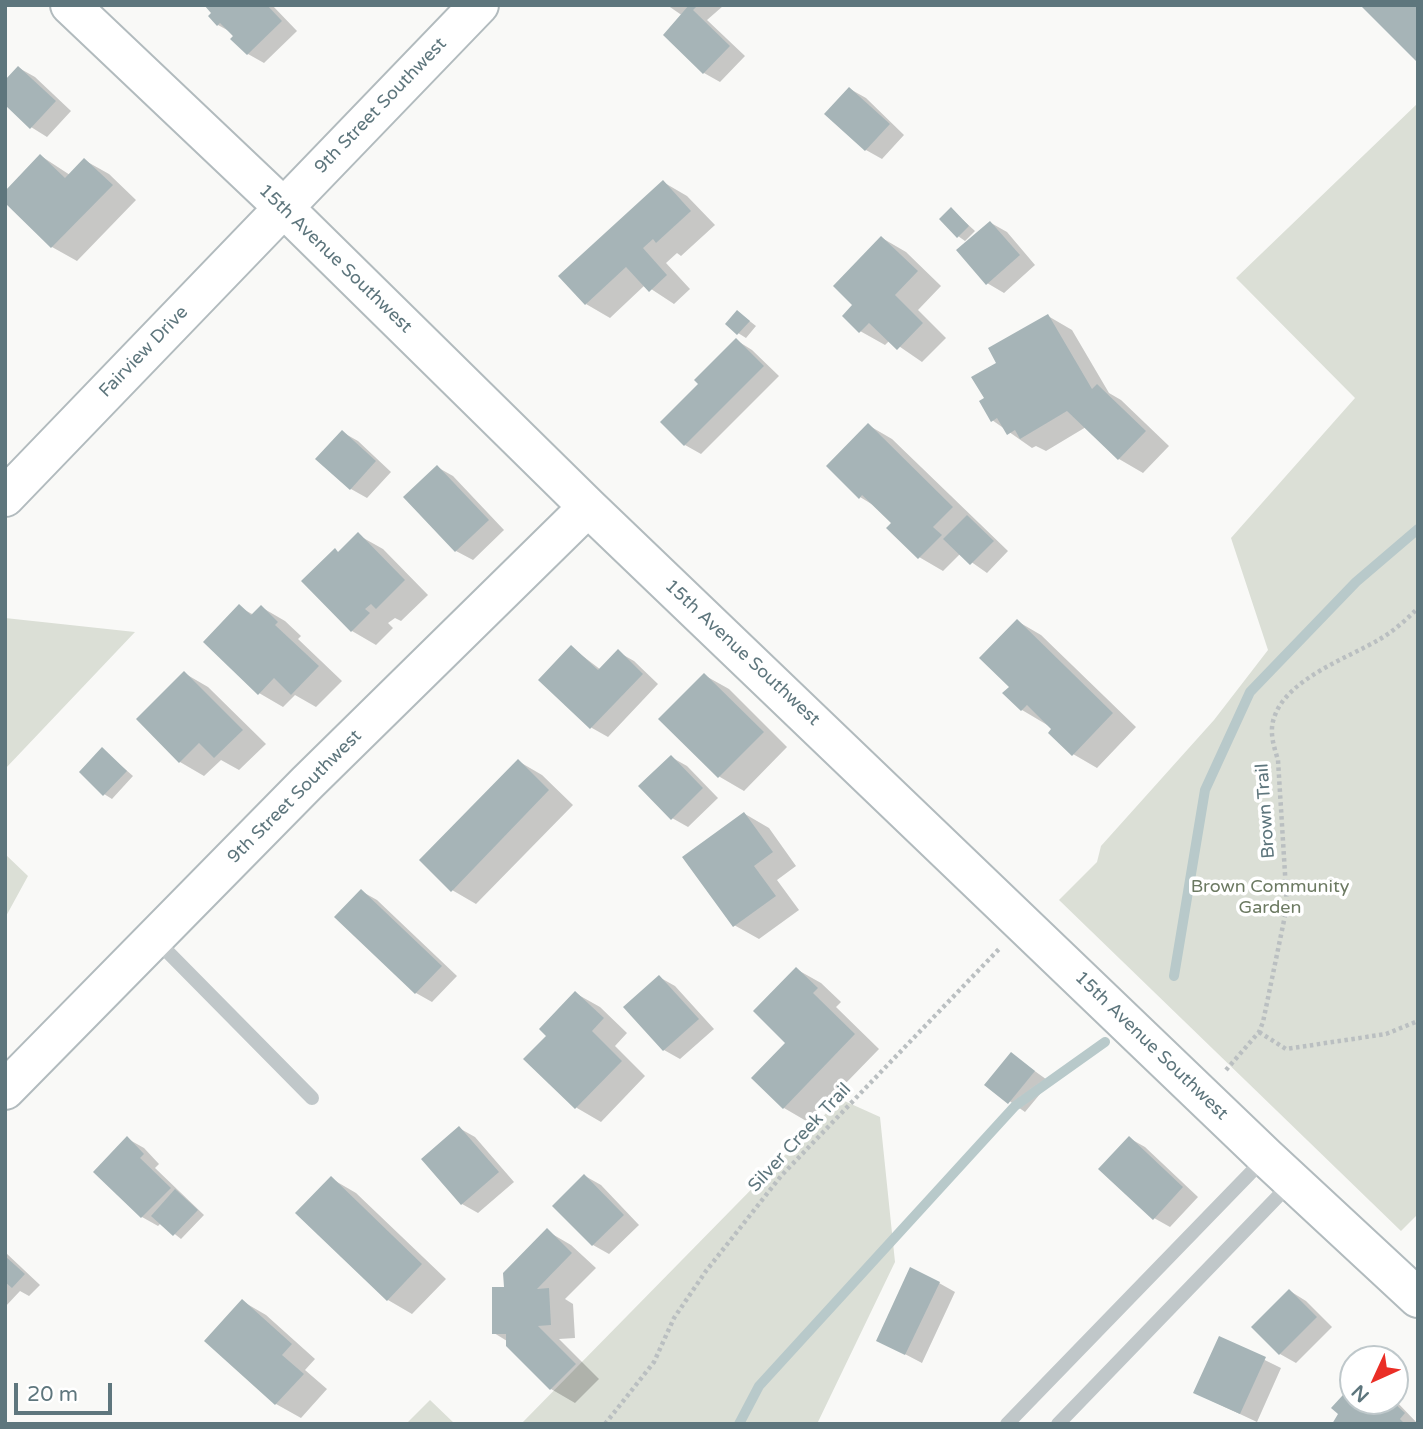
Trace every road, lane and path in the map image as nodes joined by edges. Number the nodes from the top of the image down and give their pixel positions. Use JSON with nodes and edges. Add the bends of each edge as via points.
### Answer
{"nodes":[{"id":1,"x":70,"y":5,"type":"edge"},
{"id":2,"x":479,"y":5,"type":"edge"},
{"id":3,"x":283,"y":207,"type":"junction"},
{"id":4,"x":5,"y":497,"type":"edge"},
{"id":5,"x":588,"y":507,"type":"junction"},
{"id":6,"x":1417,"y":610,"type":"edge"},
{"id":7,"x":1026,"y":926,"type":"junction"},
{"id":8,"x":154,"y":938,"type":"junction"},
{"id":9,"x":1418,"y":1021,"type":"edge"},
{"id":10,"x":1259,"y":1032,"type":"junction"},
{"id":11,"x":1226,"y":1070,"type":"dead end"},
{"id":12,"x":5,"y":1090,"type":"edge"},
{"id":13,"x":312,"y":1098,"type":"dead end"},
{"id":14,"x":1279,"y":1169,"type":"junction"},
{"id":15,"x":1418,"y":1298,"type":"edge"},
{"id":16,"x":605,"y":1424,"type":"edge"},
{"id":17,"x":1007,"y":1424,"type":"edge"},
{"id":18,"x":1058,"y":1424,"type":"edge"}],
"edges":[{"from":1,"to":3,"type":"street","name":"15th Avenue Southwest"},
{"from":2,"to":3,"type":"street","name":"9th Street Southwest"},
{"from":3,"to":4,"type":"street","name":"Fairview Drive"},
{"from":3,"to":5,"type":"street","name":"15th Avenue Southwest"},
{"from":5,"to":7,"type":"street","name":"15th Avenue Southwest"},
{"from":5,"to":8,"type":"street","name":"9th Street Southwest"},
{"from":6,"to":10,"type":"path","name":"Brown Trail","via":[[1383,638],[1312,676],[1288,695],[1274,717],[1287,906]]},
{"from":7,"to":14,"type":"street","name":"15th Avenue Southwest"},
{"from":7,"to":16,"type":"path","name":"Silver Creek Trail","via":[[781,1176],[706,1271],[674,1318],[654,1362]]},
{"from":8,"to":12,"type":"street","name":"9th Street Southwest"},
{"from":8,"to":13,"type":"lane"},
{"from":9,"to":10,"type":"path","via":[[1386,1034],[1286,1049]]},
{"from":10,"to":11,"type":"path","name":"Brown Trail"},
{"from":14,"to":15,"type":"street","name":"15th Avenue Southwest"},
{"from":14,"to":17,"type":"lane"},
{"from":14,"to":18,"type":"lane"}]}
